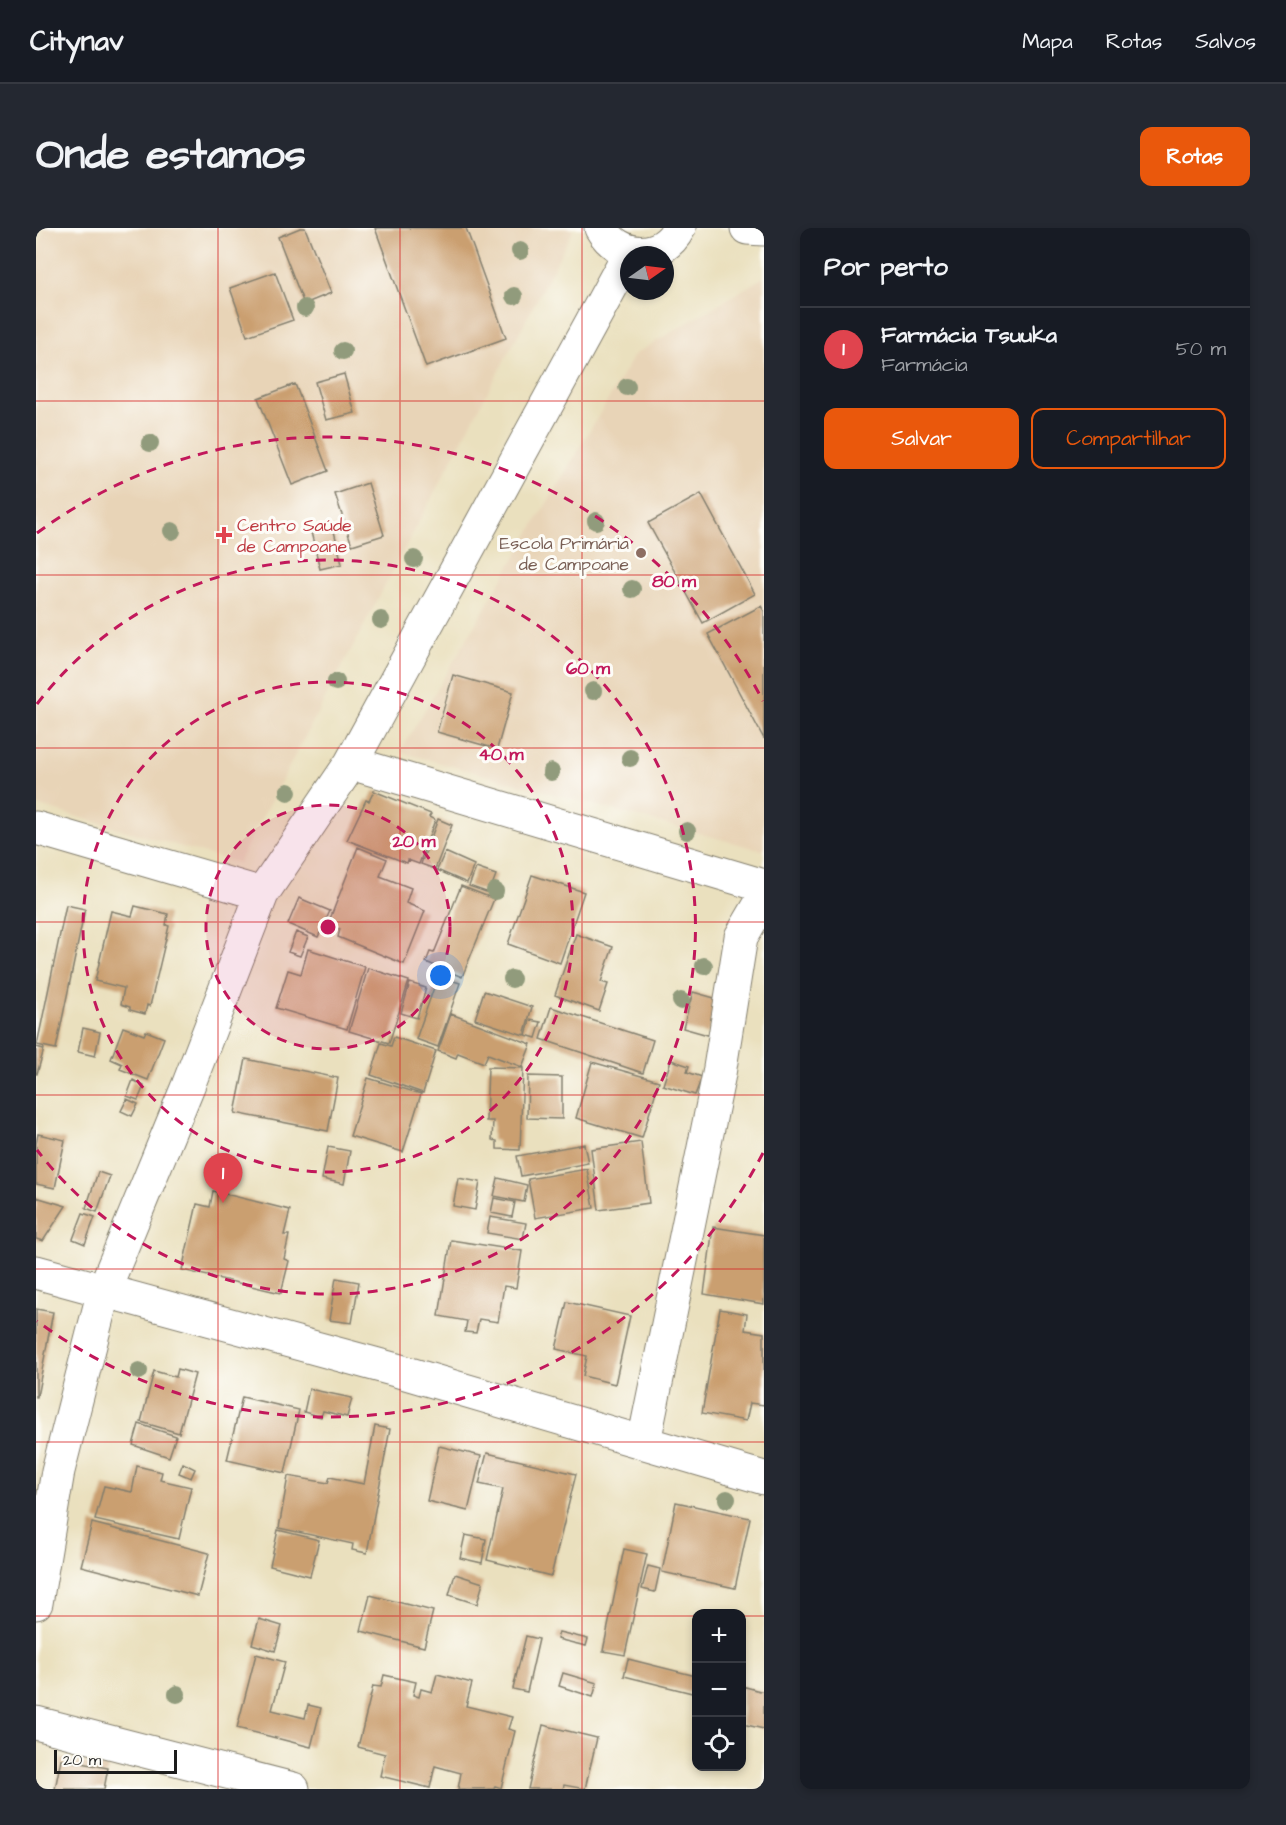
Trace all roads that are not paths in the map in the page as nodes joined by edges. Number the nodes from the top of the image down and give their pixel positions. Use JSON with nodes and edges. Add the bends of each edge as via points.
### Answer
{"nodes":[{"id":1,"x":602,"y":228,"type":"edge"},
{"id":2,"x":679,"y":228,"type":"edge"},
{"id":3,"x":747,"y":228,"type":"edge"},
{"id":4,"x":764,"y":229,"type":"edge"},
{"id":5,"x":664,"y":246,"type":"edge"},
{"id":6,"x":620,"y":247,"type":"edge"},
{"id":7,"x":620,"y":270,"type":"edge"},
{"id":8,"x":351,"y":763,"type":"junction"},
{"id":9,"x":36,"y":828,"type":"edge"},
{"id":10,"x":764,"y":886,"type":"edge"},
{"id":11,"x":262,"y":894,"type":"junction"},
{"id":12,"x":764,"y":898,"type":"edge"},
{"id":13,"x":36,"y":1272,"type":"edge"},
{"id":14,"x":104,"y":1290,"type":"junction"},
{"id":15,"x":645,"y":1442,"type":"junction"},
{"id":16,"x":764,"y":1478,"type":"edge"},
{"id":17,"x":36,"y":1603,"type":"edge"},
{"id":18,"x":36,"y":1723,"type":"edge"},
{"id":19,"x":293,"y":1789,"type":"edge"}],
"edges":[{"from":1,"to":6,"type":"street","via":[[608,239]]},
{"from":2,"to":5,"type":"street"},
{"from":3,"to":4,"type":"street"},
{"from":7,"to":8,"type":"street"},
{"from":8,"to":10,"type":"street"},
{"from":8,"to":11,"type":"street"},
{"from":9,"to":11,"type":"street"},
{"from":11,"to":14,"type":"street"},
{"from":12,"to":15,"type":"street","via":[[741,937],[719,1074]]},
{"from":13,"to":14,"type":"street"},
{"from":14,"to":15,"type":"street"},
{"from":14,"to":17,"type":"street","via":[[58,1471]]},
{"from":15,"to":16,"type":"street"},
{"from":18,"to":19,"type":"street"}]}
